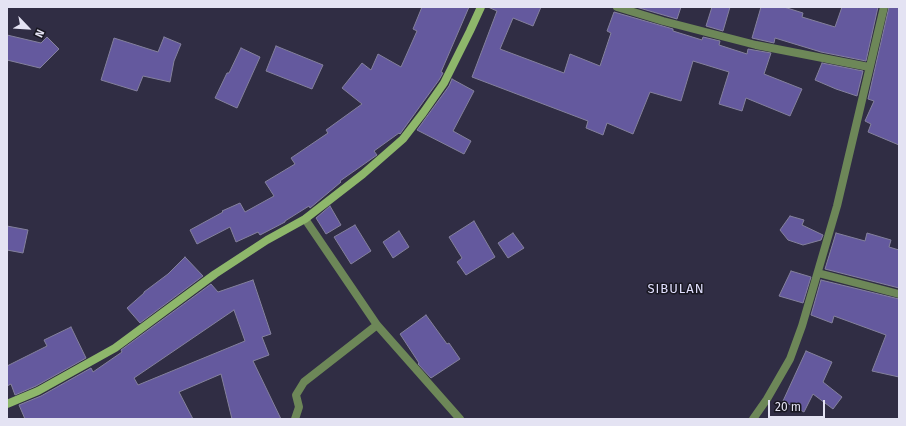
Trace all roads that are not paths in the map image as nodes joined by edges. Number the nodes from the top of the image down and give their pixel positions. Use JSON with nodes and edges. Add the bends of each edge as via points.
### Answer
{"nodes":[{"id":1,"x":481,"y":7,"type":"edge"},
{"id":2,"x":617,"y":7,"type":"edge"},
{"id":3,"x":884,"y":7,"type":"edge"},
{"id":4,"x":869,"y":67,"type":"junction"},
{"id":5,"x":305,"y":219,"type":"junction"},
{"id":6,"x":818,"y":274,"type":"junction"},
{"id":7,"x":899,"y":294,"type":"edge"},
{"id":8,"x":377,"y":325,"type":"junction"},
{"id":9,"x":7,"y":404,"type":"edge"},
{"id":10,"x":295,"y":419,"type":"edge"},
{"id":11,"x":460,"y":419,"type":"edge"},
{"id":12,"x":753,"y":419,"type":"edge"}],
"edges":[{"from":1,"to":5,"type":"street","via":[[444,83],[402,139],[363,174]]},
{"from":2,"to":4,"type":"street","via":[[756,45]]},
{"from":3,"to":4,"type":"street"},
{"from":4,"to":6,"type":"street"},
{"from":5,"to":8,"type":"street"},
{"from":5,"to":9,"type":"street","via":[[215,274],[115,348],[38,391]]},
{"from":6,"to":7,"type":"street"},
{"from":6,"to":12,"type":"street","via":[[790,359]]},
{"from":8,"to":10,"type":"street","via":[[304,382],[296,395],[298,408]]},
{"from":8,"to":11,"type":"street"}]}
